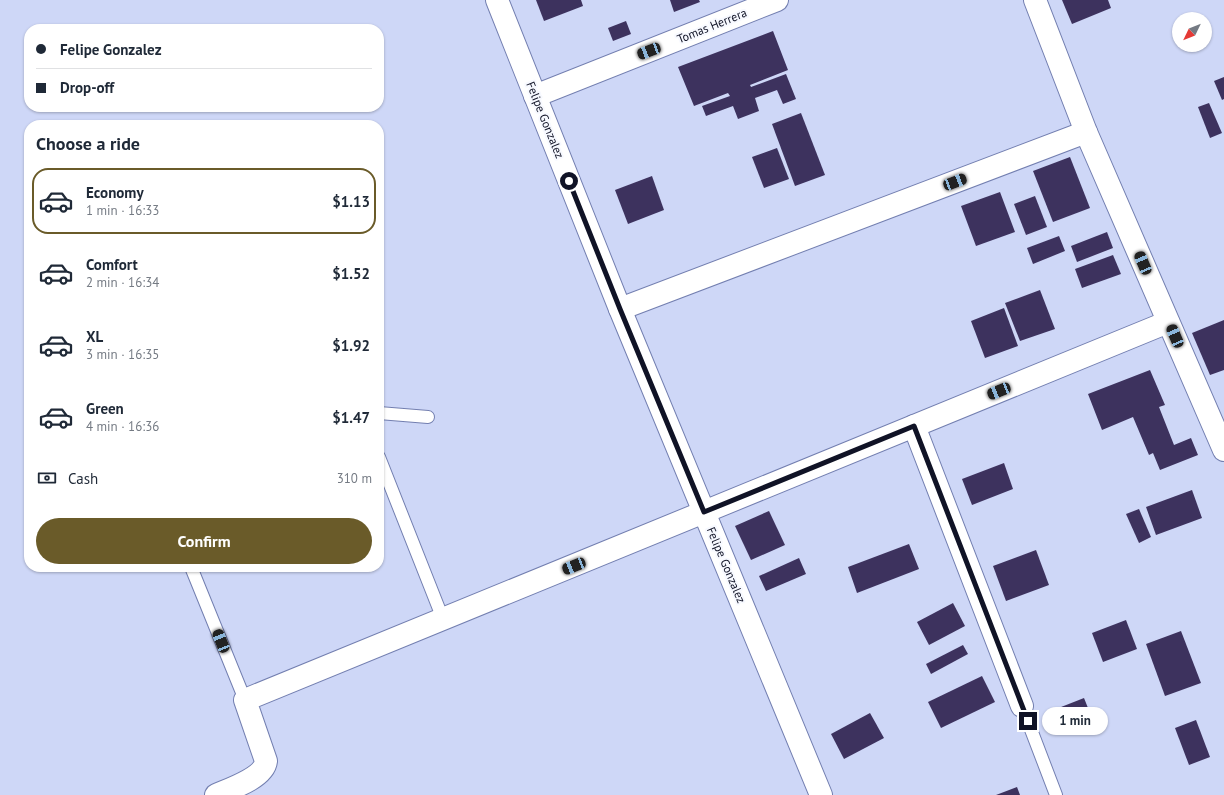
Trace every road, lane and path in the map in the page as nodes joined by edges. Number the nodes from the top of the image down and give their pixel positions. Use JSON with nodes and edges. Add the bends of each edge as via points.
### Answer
{"nodes":[{"id":1,"x":497,"y":0,"type":"edge"},
{"id":2,"x":777,"y":0,"type":"edge"},
{"id":3,"x":1035,"y":0,"type":"edge"},
{"id":4,"x":535,"y":96,"type":"junction"},
{"id":5,"x":1086,"y":132,"type":"junction"},
{"id":6,"x":620,"y":309,"type":"junction"},
{"id":7,"x":1168,"y":322,"type":"junction"},
{"id":8,"x":384,"y":413,"type":"edge"},
{"id":9,"x":428,"y":417,"type":"dead end"},
{"id":10,"x":914,"y":426,"type":"junction"},
{"id":11,"x":1224,"y":450,"type":"edge"},
{"id":12,"x":384,"y":470,"type":"edge"},
{"id":13,"x":704,"y":512,"type":"junction"},
{"id":14,"x":193,"y":572,"type":"edge"},
{"id":15,"x":443,"y":619,"type":"junction"},
{"id":16,"x":245,"y":700,"type":"junction"},
{"id":17,"x":1022,"y":706,"type":"joint"},
{"id":18,"x":216,"y":795,"type":"edge"},
{"id":19,"x":821,"y":795,"type":"edge"},
{"id":20,"x":1056,"y":795,"type":"edge"}],
"edges":[{"from":1,"to":4,"type":"street","name":"Felipe Gonzalez"},
{"from":2,"to":4,"type":"street","name":"Tomas Herrera"},
{"from":3,"to":5,"type":"street"},
{"from":4,"to":6,"type":"street","name":"Felipe Gonzalez"},
{"from":5,"to":6,"type":"street"},
{"from":5,"to":7,"type":"street"},
{"from":6,"to":13,"type":"street","name":"Felipe Gonzalez"},
{"from":7,"to":10,"type":"street"},
{"from":7,"to":11,"type":"street"},
{"from":8,"to":9,"type":"lane"},
{"from":10,"to":13,"type":"street"},
{"from":10,"to":17,"type":"street"},
{"from":12,"to":15,"type":"lane"},
{"from":13,"to":15,"type":"street"},
{"from":13,"to":19,"type":"street","name":"Felipe Gonzalez"},
{"from":14,"to":16,"type":"lane"},
{"from":15,"to":16,"type":"street"},
{"from":16,"to":18,"type":"street","via":[[266,764],[255,777]]},
{"from":17,"to":20,"type":"lane"}]}
